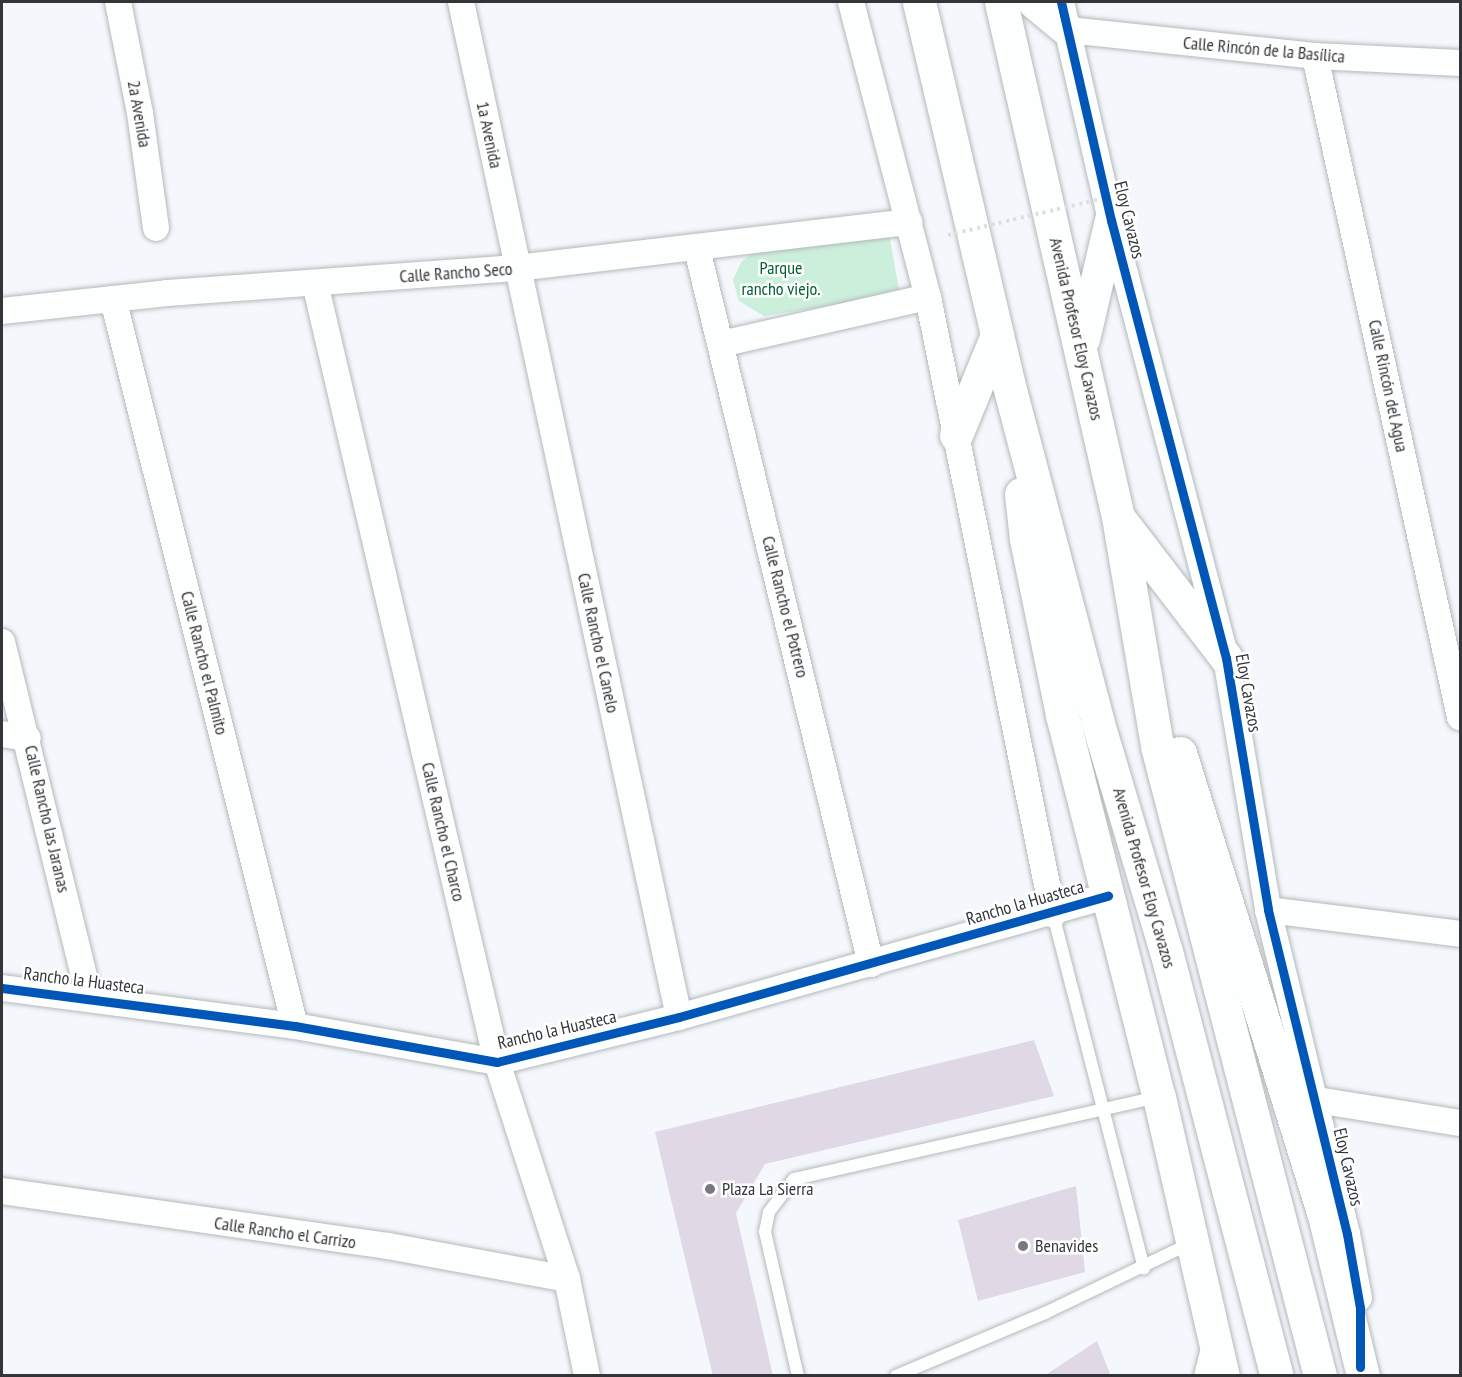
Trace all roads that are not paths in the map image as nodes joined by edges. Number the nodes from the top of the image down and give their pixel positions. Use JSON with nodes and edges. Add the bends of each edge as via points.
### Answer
{"nodes":[{"id":1,"x":118,"y":2,"type":"edge"},
{"id":2,"x":461,"y":2,"type":"edge"},
{"id":3,"x":851,"y":2,"type":"edge"},
{"id":4,"x":919,"y":2,"type":"edge"},
{"id":5,"x":1001,"y":2,"type":"edge"},
{"id":6,"x":1034,"y":2,"type":"edge"},
{"id":7,"x":1064,"y":16,"type":"edge"},
{"id":8,"x":1315,"y":56,"type":"junction"},
{"id":9,"x":1461,"y":63,"type":"edge"},
{"id":10,"x":1106,"y":209,"type":"junction"},
{"id":11,"x":909,"y":222,"type":"junction"},
{"id":12,"x":156,"y":228,"type":"dead end"},
{"id":13,"x":697,"y":249,"type":"junction"},
{"id":14,"x":517,"y":268,"type":"junction"},
{"id":15,"x":315,"y":283,"type":"junction"},
{"id":16,"x":928,"y":297,"type":"junction"},
{"id":17,"x":113,"y":299,"type":"junction"},
{"id":18,"x":2,"y":311,"type":"edge"},
{"id":19,"x":997,"y":336,"type":"junction"},
{"id":20,"x":721,"y":344,"type":"junction"},
{"id":21,"x":1081,"y":347,"type":"junction"},
{"id":22,"x":1008,"y":382,"type":"junction"},
{"id":23,"x":956,"y":435,"type":"junction"},
{"id":24,"x":1118,"y":517,"type":"junction"},
{"id":25,"x":2,"y":642,"type":"edge"},
{"id":26,"x":1226,"y":658,"type":"junction"},
{"id":27,"x":1142,"y":659,"type":"junction"},
{"id":28,"x":1461,"y":717,"type":"edge"},
{"id":29,"x":2,"y":734,"type":"edge"},
{"id":30,"x":28,"y":738,"type":"junction"},
{"id":31,"x":1108,"y":896,"type":"junction"},
{"id":32,"x":1268,"y":910,"type":"junction"},
{"id":33,"x":1053,"y":914,"type":"junction"},
{"id":34,"x":1461,"y":934,"type":"edge"},
{"id":35,"x":871,"y":964,"type":"junction"},
{"id":36,"x":2,"y":988,"type":"edge"},
{"id":37,"x":89,"y":997,"type":"junction"},
{"id":38,"x":679,"y":1017,"type":"junction"},
{"id":39,"x":295,"y":1026,"type":"junction"},
{"id":40,"x":496,"y":1062,"type":"junction"},
{"id":41,"x":1159,"y":1097,"type":"junction"},
{"id":42,"x":1316,"y":1100,"type":"junction"},
{"id":43,"x":1103,"y":1110,"type":"junction"},
{"id":44,"x":1461,"y":1123,"type":"edge"},
{"id":45,"x":2,"y":1191,"type":"edge"},
{"id":46,"x":1192,"y":1242,"type":"junction"},
{"id":47,"x":1144,"y":1269,"type":"junction"},
{"id":48,"x":567,"y":1279,"type":"junction"},
{"id":49,"x":1212,"y":1329,"type":"junction"},
{"id":50,"x":1361,"y":1371,"type":"edge"},
{"id":51,"x":587,"y":1376,"type":"edge"},
{"id":52,"x":798,"y":1376,"type":"edge"},
{"id":53,"x":896,"y":1376,"type":"edge"},
{"id":54,"x":1200,"y":1376,"type":"edge"},
{"id":55,"x":1223,"y":1376,"type":"edge"},
{"id":56,"x":1277,"y":1376,"type":"edge"},
{"id":57,"x":1320,"y":1376,"type":"edge"}],
"edges":[{"from":1,"to":12,"type":"street","name":"2a Avenida","via":[[140,113]]},
{"from":2,"to":14,"type":"street","name":"1a Avenida"},
{"from":3,"to":11,"type":"street"},
{"from":4,"to":19,"type":"main road","name":"Avenida Profesor Eloy Cavazos"},
{"from":5,"to":21,"type":"main road","name":"Avenida Profesor Eloy Cavazos"},
{"from":6,"to":7,"type":"main road"},
{"from":7,"to":8,"type":"street","name":"Calle Rincón de la Basílica"},
{"from":7,"to":10,"type":"street","name":"Eloy Cavazos"},
{"from":8,"to":9,"type":"street","name":"Calle Rincón de la Basílica"},
{"from":8,"to":28,"type":"street","name":"Calle Rincón del Agua"},
{"from":10,"to":21,"type":"main road"},
{"from":10,"to":26,"type":"street","name":"Eloy Cavazos"},
{"from":11,"to":13,"type":"street","name":"Calle Rancho Seco"},
{"from":11,"to":16,"type":"street"},
{"from":13,"to":14,"type":"street","name":"Calle Rancho Seco"},
{"from":13,"to":20,"type":"street","name":"Calle Rancho el Potrero"},
{"from":14,"to":15,"type":"street","name":"Calle Rancho Seco"},
{"from":14,"to":38,"type":"street","name":"Calle Rancho el Canelo"},
{"from":15,"to":17,"type":"street","name":"Calle Rancho Seco"},
{"from":15,"to":40,"type":"street","name":"Calle Rancho el Charco"},
{"from":16,"to":20,"type":"street"},
{"from":16,"to":23,"type":"street"},
{"from":17,"to":18,"type":"street","name":"Calle Rancho Seco"},
{"from":17,"to":39,"type":"street","name":"Calle Rancho el Palmito"},
{"from":19,"to":22,"type":"main road","name":"Avenida Profesor Eloy Cavazos"},
{"from":19,"to":23,"type":"main road"},
{"from":20,"to":35,"type":"street","name":"Calle Rancho el Potrero"},
{"from":21,"to":24,"type":"main road","name":"Avenida Profesor Eloy Cavazos"},
{"from":22,"to":31,"type":"main road","name":"Avenida Profesor Eloy Cavazos","via":[[1026,539],[1062,716]]},
{"from":22,"to":56,"type":"main road","name":"Avenida Profesor Eloy Cavazos","via":[[1097,720],[1166,951]]},
{"from":23,"to":33,"type":"street"},
{"from":24,"to":26,"type":"main road"},
{"from":24,"to":27,"type":"main road","name":"Avenida Profesor Eloy Cavazos"},
{"from":25,"to":30,"type":"street","name":"Calle Rancho las Jaranas"},
{"from":26,"to":32,"type":"street","name":"Eloy Cavazos"},
{"from":27,"to":50,"type":"main road","name":"Avenida Profesor Eloy Cavazos","via":[[1168,713],[1324,1215]]},
{"from":27,"to":57,"type":"main road","name":"Avenida Profesor Eloy Cavazos","via":[[1157,747]]},
{"from":29,"to":30,"type":"street"},
{"from":30,"to":37,"type":"street","name":"Calle Rancho las Jaranas"},
{"from":31,"to":33,"type":"street","name":"Rancho la Huasteca"},
{"from":31,"to":41,"type":"main road","name":"Avenida Profesor Eloy Cavazos"},
{"from":32,"to":34,"type":"street"},
{"from":32,"to":42,"type":"street","name":"Eloy Cavazos"},
{"from":33,"to":35,"type":"street","name":"Rancho la Huasteca"},
{"from":33,"to":43,"type":"lane"},
{"from":35,"to":38,"type":"street","name":"Rancho la Huasteca"},
{"from":36,"to":37,"type":"street","name":"Rancho la Huasteca"},
{"from":37,"to":39,"type":"street","name":"Rancho la Huasteca"},
{"from":38,"to":40,"type":"street","name":"Rancho la Huasteca"},
{"from":39,"to":40,"type":"street","name":"Rancho la Huasteca"},
{"from":40,"to":48,"type":"street","name":"Calle Rancho el Charco"},
{"from":41,"to":43,"type":"lane"},
{"from":41,"to":46,"type":"main road","name":"Avenida Profesor Eloy Cavazos"},
{"from":42,"to":44,"type":"street"},
{"from":42,"to":50,"type":"street","name":"Eloy Cavazos","via":[[1360,1308]]},
{"from":43,"to":47,"type":"lane"},
{"from":43,"to":52,"type":"lane","via":[[794,1179],[769,1212],[765,1232]]},
{"from":45,"to":48,"type":"street","name":"Calle Rancho el Carrizo","via":[[388,1246]]},
{"from":46,"to":47,"type":"lane"},
{"from":46,"to":49,"type":"main road","name":"Avenida Profesor Eloy Cavazos"},
{"from":47,"to":53,"type":"lane"},
{"from":48,"to":51,"type":"street","name":"Calle Rancho el Charco"},
{"from":49,"to":54,"type":"lane"},
{"from":49,"to":55,"type":"main road","name":"Avenida Profesor Eloy Cavazos"}]}
